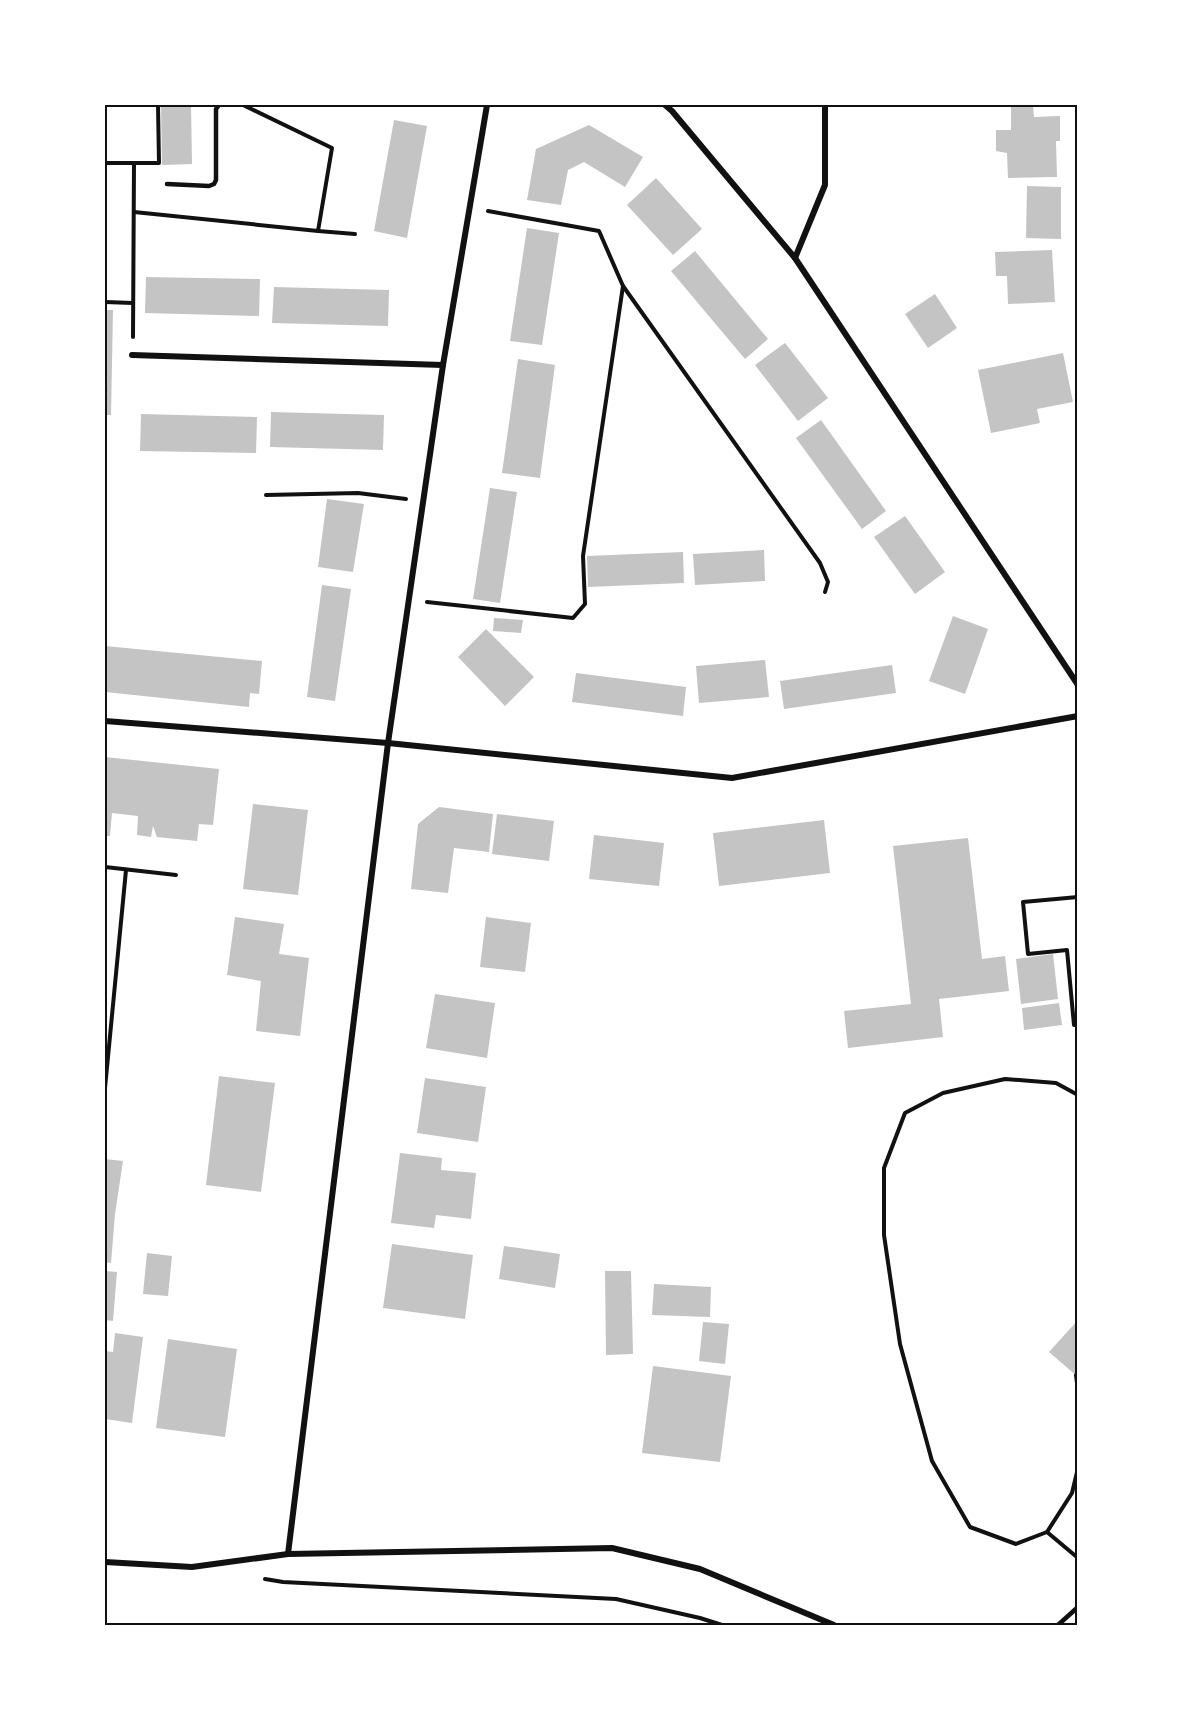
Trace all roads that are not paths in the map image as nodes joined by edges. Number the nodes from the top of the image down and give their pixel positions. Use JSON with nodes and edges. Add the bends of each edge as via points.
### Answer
{"nodes":[{"id":1,"x":219,"y":105,"type":"edge"},
{"id":2,"x":487,"y":105,"type":"edge"},
{"id":3,"x":665,"y":105,"type":"edge"},
{"id":4,"x":825,"y":105,"type":"edge"},
{"id":5,"x":1078,"y":154,"type":"edge"},
{"id":6,"x":167,"y":184,"type":"dead end"},
{"id":7,"x":1078,"y":196,"type":"edge"},
{"id":8,"x":795,"y":258,"type":"junction"},
{"id":9,"x":132,"y":356,"type":"road end"},
{"id":10,"x":443,"y":365,"type":"junction"},
{"id":11,"x":1078,"y":686,"type":"edge"},
{"id":12,"x":1078,"y":716,"type":"edge"},
{"id":13,"x":105,"y":721,"type":"edge"},
{"id":14,"x":387,"y":743,"type":"junction"},
{"id":15,"x":288,"y":1554,"type":"junction"},
{"id":16,"x":105,"y":1562,"type":"edge"},
{"id":17,"x":1078,"y":1607,"type":"edge"},
{"id":18,"x":834,"y":1625,"type":"edge"},
{"id":19,"x":1058,"y":1625,"type":"edge"}],
"edges":[{"from":1,"to":6,"type":"lane","via":[[214,184]]},
{"from":2,"to":10,"type":"street"},
{"from":3,"to":8,"type":"street"},
{"from":4,"to":8,"type":"street","via":[[825,185]]},
{"from":5,"to":7,"type":"lane"},
{"from":8,"to":11,"type":"street"},
{"from":9,"to":10,"type":"street"},
{"from":10,"to":14,"type":"street"},
{"from":12,"to":14,"type":"street","via":[[732,778]]},
{"from":13,"to":14,"type":"street"},
{"from":14,"to":15,"type":"street"},
{"from":15,"to":16,"type":"street","via":[[192,1566]]},
{"from":15,"to":18,"type":"street","via":[[612,1548],[699,1569]]},
{"from":17,"to":19,"type":"lane"}]}
